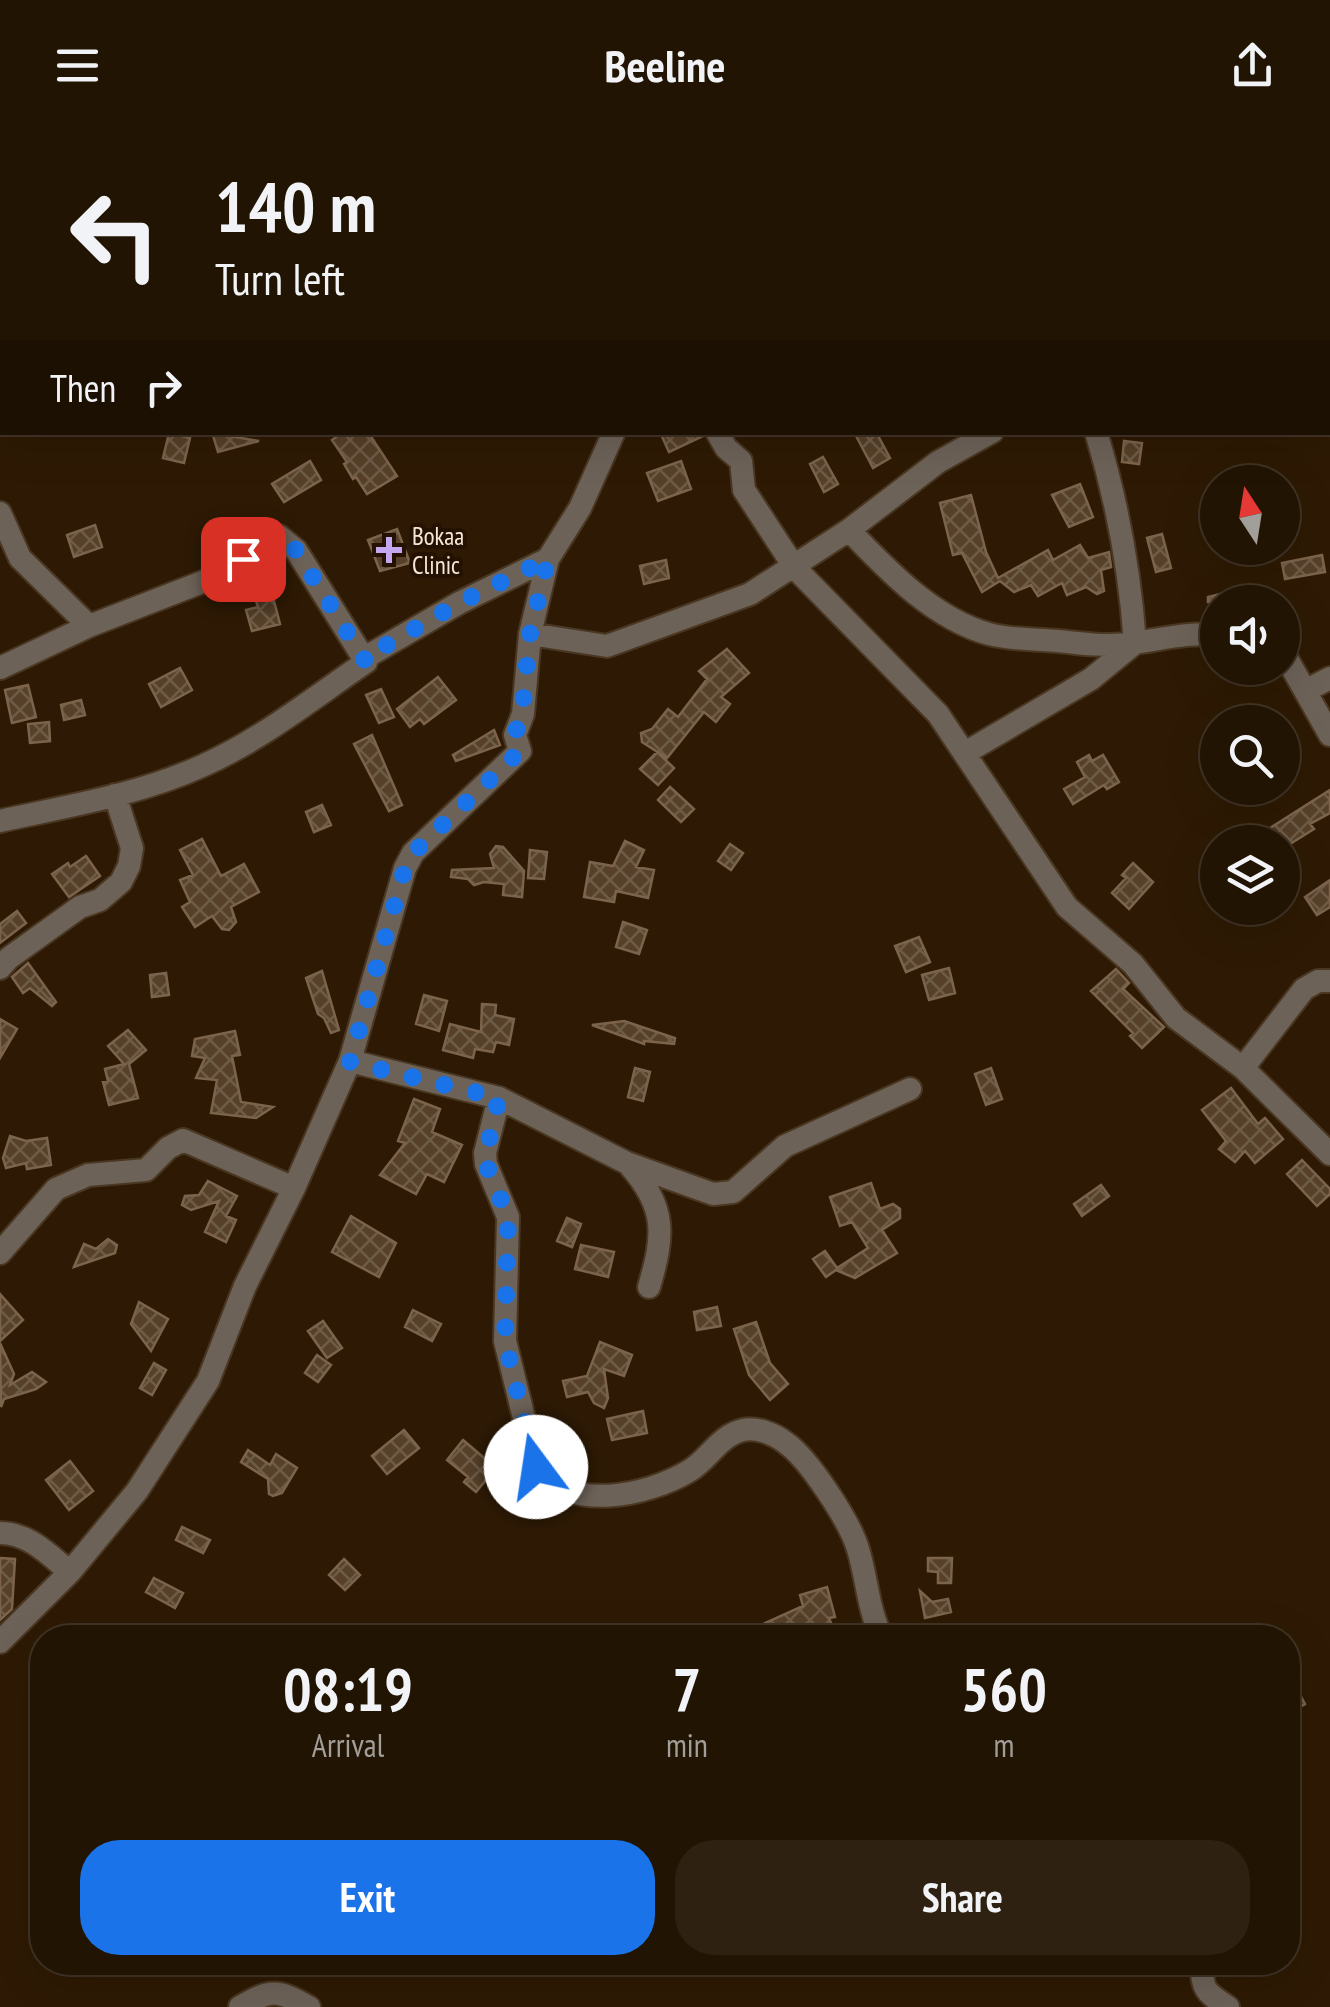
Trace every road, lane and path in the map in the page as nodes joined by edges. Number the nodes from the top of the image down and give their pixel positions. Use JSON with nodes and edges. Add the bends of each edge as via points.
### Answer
{"nodes":[{"id":1,"x":613,"y":435,"type":"edge"},
{"id":2,"x":719,"y":435,"type":"edge"},
{"id":3,"x":987,"y":435,"type":"edge"},
{"id":4,"x":1097,"y":435,"type":"edge"},
{"id":5,"x":0,"y":514,"type":"edge"},
{"id":6,"x":849,"y":530,"type":"junction"},
{"id":7,"x":548,"y":559,"type":"junction"},
{"id":8,"x":796,"y":568,"type":"junction"},
{"id":9,"x":89,"y":626,"type":"junction"},
{"id":10,"x":1200,"y":633,"type":"edge"},
{"id":11,"x":530,"y":634,"type":"junction"},
{"id":12,"x":1135,"y":644,"type":"junction"},
{"id":13,"x":366,"y":662,"type":"junction"},
{"id":14,"x":0,"y":668,"type":"edge"},
{"id":15,"x":1330,"y":678,"type":"edge"},
{"id":16,"x":1300,"y":682,"type":"edge"},
{"id":17,"x":1305,"y":691,"type":"junction"},
{"id":18,"x":1330,"y":735,"type":"edge"},
{"id":19,"x":966,"y":753,"type":"junction"},
{"id":20,"x":115,"y":796,"type":"junction"},
{"id":21,"x":0,"y":821,"type":"edge"},
{"id":22,"x":0,"y":968,"type":"edge"},
{"id":23,"x":1330,"y":981,"type":"edge"},
{"id":24,"x":350,"y":1062,"type":"junction"},
{"id":25,"x":1243,"y":1068,"type":"junction"},
{"id":26,"x":910,"y":1089,"type":"dead end"},
{"id":27,"x":499,"y":1098,"type":"junction"},
{"id":28,"x":1330,"y":1154,"type":"edge"},
{"id":29,"x":627,"y":1162,"type":"junction"},
{"id":30,"x":294,"y":1188,"type":"junction"},
{"id":31,"x":4,"y":1242,"type":"edge"},
{"id":32,"x":648,"y":1287,"type":"dead end"},
{"id":33,"x":0,"y":1533,"type":"edge"},
{"id":34,"x":70,"y":1572,"type":"junction"},
{"id":35,"x":878,"y":1625,"type":"edge"},
{"id":36,"x":0,"y":1642,"type":"edge"},
{"id":37,"x":1202,"y":1975,"type":"edge"},
{"id":38,"x":240,"y":2007,"type":"edge"},
{"id":39,"x":309,"y":2007,"type":"edge"},
{"id":40,"x":1228,"y":2007,"type":"edge"}],
"edges":[{"from":1,"to":7,"type":"street"},
{"from":2,"to":8,"type":"street","via":[[742,461],[744,490]]},
{"from":3,"to":6,"type":"street","via":[[938,462]]},
{"from":4,"to":12,"type":"street","via":[[1112,487]]},
{"from":5,"to":9,"type":"street","via":[[20,558]]},
{"from":6,"to":8,"type":"street"},
{"from":6,"to":12,"type":"street","via":[[886,569],[963,626],[994,636]]},
{"from":7,"to":11,"type":"street"},
{"from":7,"to":13,"type":"street","via":[[459,603]]},
{"from":8,"to":11,"type":"street","via":[[732,601],[606,646]]},
{"from":8,"to":19,"type":"street","via":[[938,714]]},
{"from":9,"to":13,"type":"street","via":[[218,576],[279,536],[296,550]]},
{"from":9,"to":14,"type":"street"},
{"from":10,"to":12,"type":"street"},
{"from":11,"to":24,"type":"street","via":[[515,734],[520,751],[413,853]]},
{"from":12,"to":19,"type":"street","via":[[1091,679]]},
{"from":13,"to":20,"type":"street","via":[[242,746]]},
{"from":15,"to":17,"type":"street"},
{"from":16,"to":17,"type":"street"},
{"from":17,"to":18,"type":"street"},
{"from":19,"to":25,"type":"street","via":[[1067,907],[1133,964],[1176,1018]]},
{"from":20,"to":21,"type":"street"},
{"from":20,"to":22,"type":"street","via":[[132,848],[121,882]]},
{"from":23,"to":25,"type":"street","via":[[1304,989]]},
{"from":24,"to":27,"type":"street"},
{"from":24,"to":30,"type":"street"},
{"from":25,"to":28,"type":"street"},
{"from":26,"to":29,"type":"street","via":[[777,1151],[724,1195]]},
{"from":27,"to":29,"type":"street"},
{"from":27,"to":35,"type":"street","via":[[486,1164],[508,1217],[505,1341],[536,1467],[545,1480],[564,1491],[611,1496],[653,1488],[692,1470],[728,1437],[758,1430],[786,1443],[804,1462],[852,1534]]},
{"from":29,"to":32,"type":"street","via":[[649,1188],[660,1219],[660,1248]]},
{"from":30,"to":31,"type":"street","via":[[184,1140],[146,1170],[69,1182]]},
{"from":30,"to":34,"type":"street","via":[[208,1381],[137,1491]]},
{"from":33,"to":34,"type":"street","via":[[28,1539]]},
{"from":34,"to":36,"type":"street"},
{"from":37,"to":40,"type":"street","via":[[1207,1994]]},
{"from":38,"to":39,"type":"street","via":[[266,1992]]}]}
